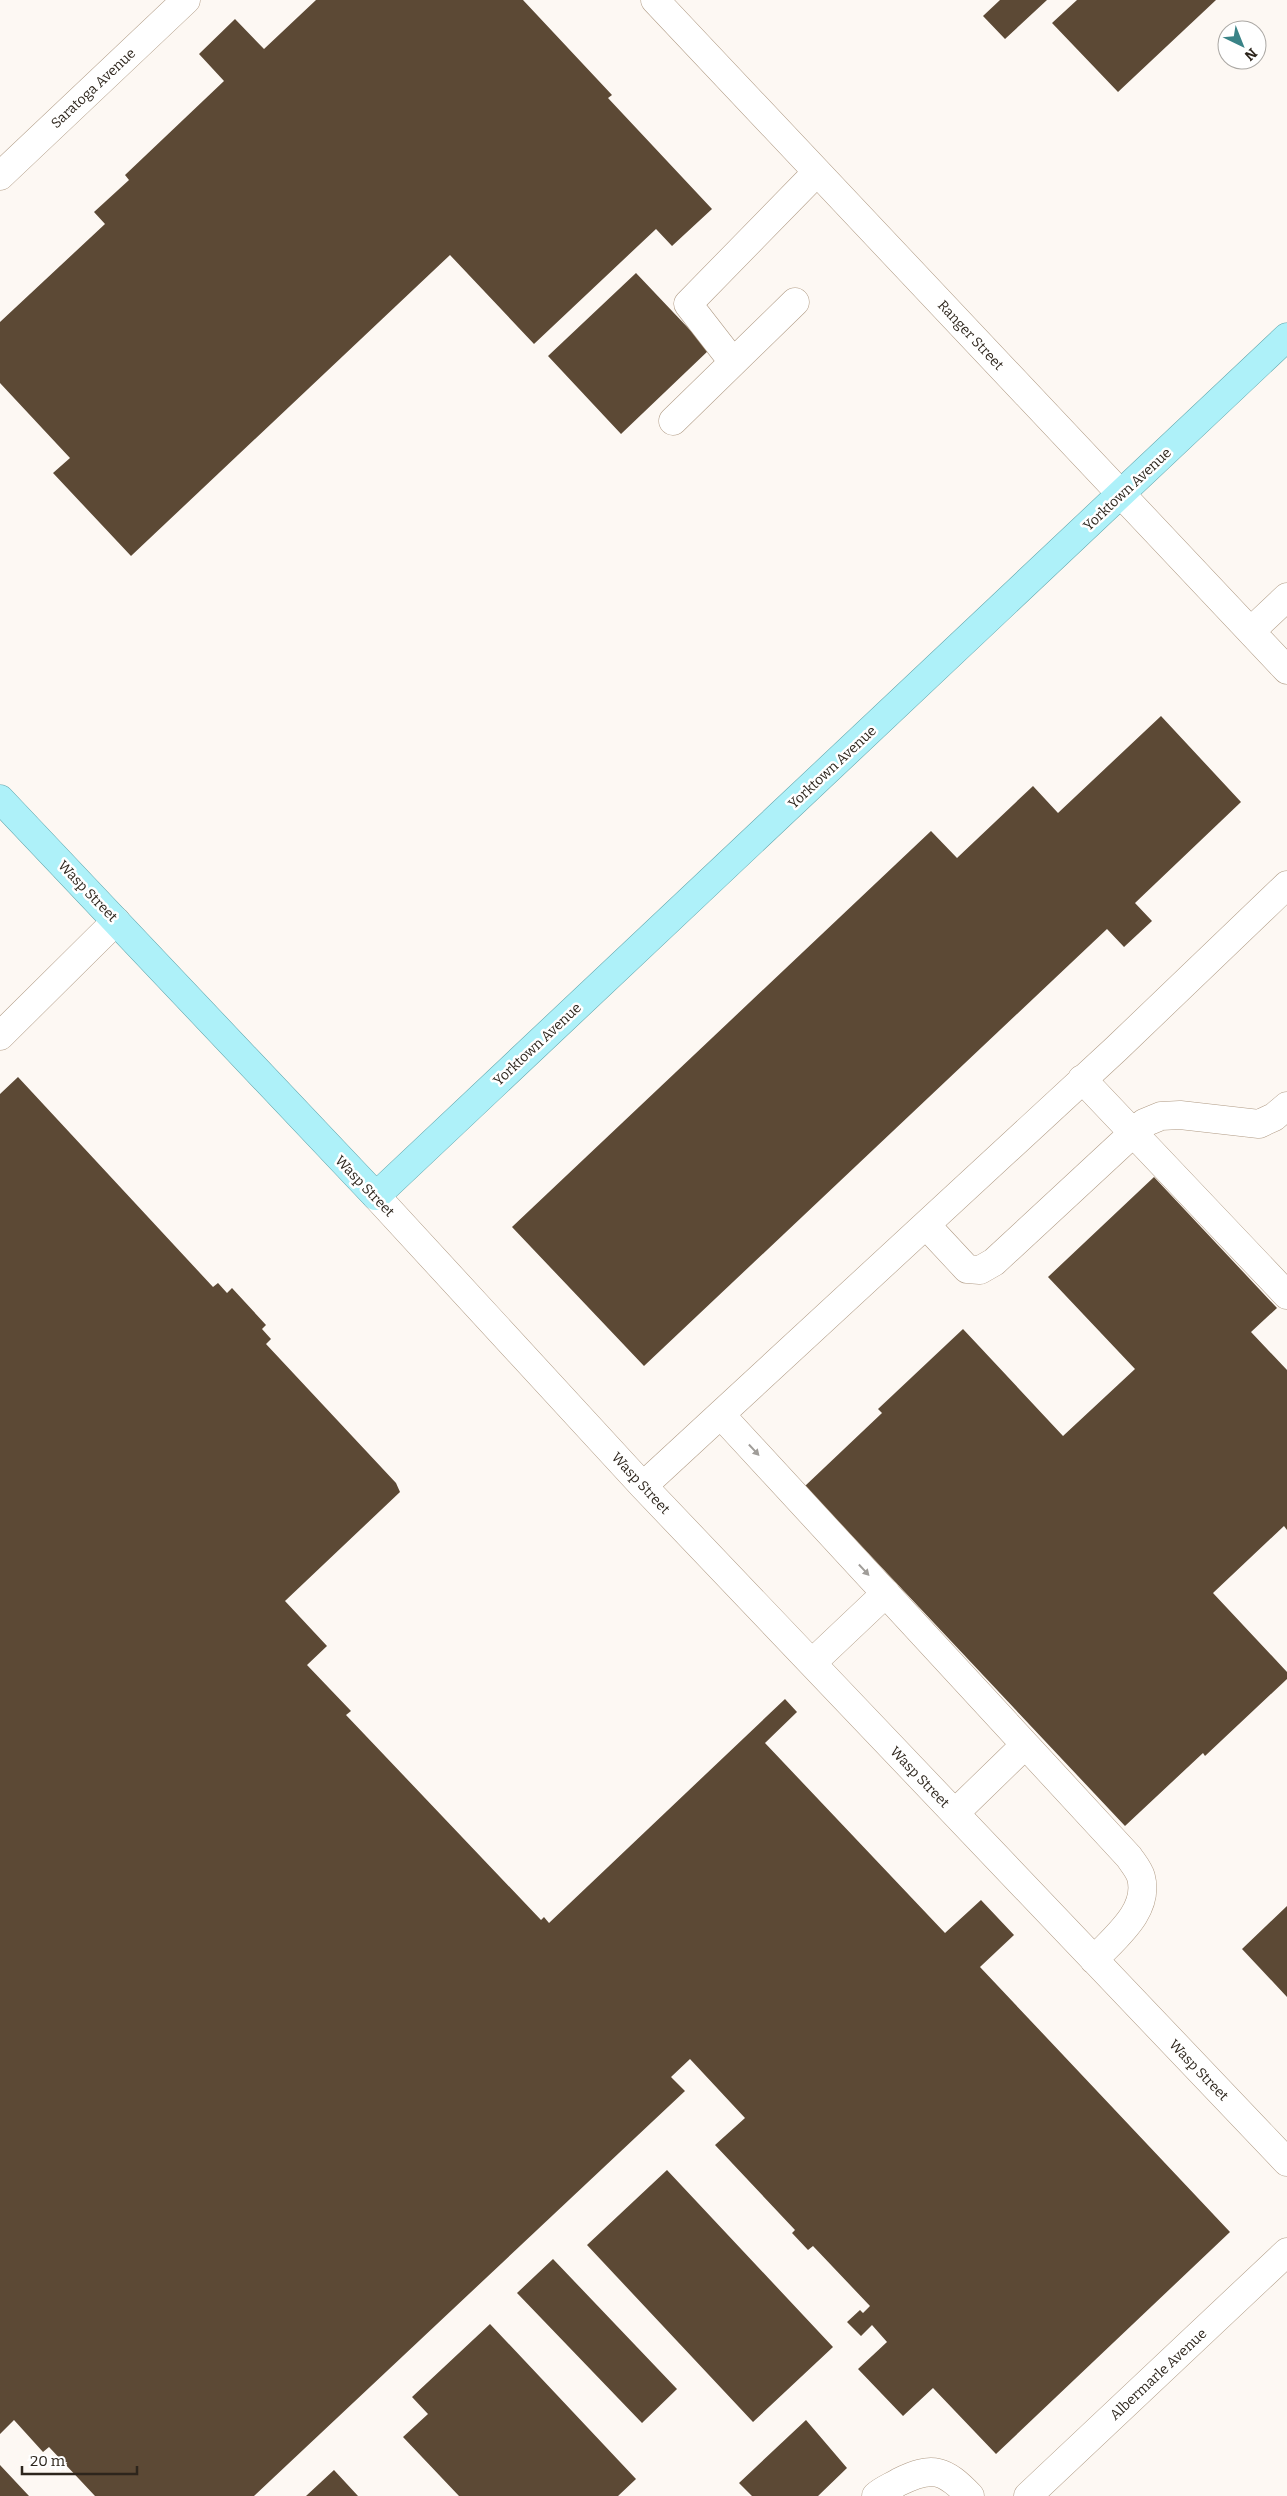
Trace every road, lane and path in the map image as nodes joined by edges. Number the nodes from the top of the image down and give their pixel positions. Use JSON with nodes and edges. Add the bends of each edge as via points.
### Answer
{"nodes":[{"id":1,"x":186,"y":0,"type":"edge"},
{"id":2,"x":655,"y":0,"type":"edge"},
{"id":3,"x":817,"y":172,"type":"junction"},
{"id":4,"x":0,"y":176,"type":"edge"},
{"id":5,"x":796,"y":302,"type":"dead end"},
{"id":6,"x":1287,"y":338,"type":"edge"},
{"id":7,"x":733,"y":362,"type":"junction"},
{"id":8,"x":673,"y":421,"type":"dead end"},
{"id":9,"x":1122,"y":494,"type":"junction"},
{"id":10,"x":1287,"y":597,"type":"edge"},
{"id":11,"x":1251,"y":631,"type":"junction"},
{"id":12,"x":1287,"y":670,"type":"edge"},
{"id":13,"x":0,"y":799,"type":"edge"},
{"id":14,"x":1287,"y":885,"type":"edge"},
{"id":15,"x":116,"y":921,"type":"junction"},
{"id":16,"x":0,"y":1036,"type":"edge"},
{"id":17,"x":1082,"y":1079,"type":"junction"},
{"id":18,"x":1287,"y":1107,"type":"edge"},
{"id":19,"x":1133,"y":1133,"type":"junction"},
{"id":20,"x":376,"y":1196,"type":"junction"},
{"id":21,"x":926,"y":1225,"type":"junction"},
{"id":22,"x":1287,"y":1295,"type":"edge"},
{"id":23,"x":721,"y":1415,"type":"junction"},
{"id":24,"x":643,"y":1486,"type":"junction"},
{"id":25,"x":886,"y":1593,"type":"junction"},
{"id":26,"x":812,"y":1664,"type":"junction"},
{"id":27,"x":1025,"y":1745,"type":"junction"},
{"id":28,"x":954,"y":1813,"type":"junction"},
{"id":29,"x":1094,"y":1960,"type":"junction"},
{"id":30,"x":1287,"y":2162,"type":"edge"},
{"id":31,"x":1287,"y":2252,"type":"edge"},
{"id":32,"x":876,"y":2496,"type":"edge"},
{"id":33,"x":970,"y":2496,"type":"edge"},
{"id":34,"x":1028,"y":2496,"type":"edge"}],
"edges":[{"from":1,"to":4,"type":"street","name":"Saratoga Avenue"},
{"from":2,"to":3,"type":"street","name":"Ranger Street"},
{"from":3,"to":7,"type":"street","via":[[688,304]]},
{"from":3,"to":9,"type":"street","name":"Ranger Street"},
{"from":5,"to":7,"type":"street"},
{"from":6,"to":9,"type":"main road","name":"Yorktown Avenue"},
{"from":7,"to":8,"type":"street"},
{"from":9,"to":11,"type":"street","name":"Ranger Street"},
{"from":9,"to":20,"type":"main road","name":"Yorktown Avenue"},
{"from":10,"to":11,"type":"street"},
{"from":11,"to":12,"type":"street","name":"Ranger Street"},
{"from":13,"to":15,"type":"main road","name":"Wasp Street"},
{"from":14,"to":17,"type":"street"},
{"from":15,"to":16,"type":"street"},
{"from":15,"to":20,"type":"main road","name":"Wasp Street"},
{"from":17,"to":19,"type":"street"},
{"from":17,"to":21,"type":"street"},
{"from":18,"to":19,"type":"street","via":[[1274,1118],[1259,1124],[1180,1115],[1161,1116],[1144,1123]]},
{"from":19,"to":21,"type":"street","via":[[994,1262],[980,1270],[967,1268]]},
{"from":19,"to":22,"type":"street"},
{"from":20,"to":24,"type":"street","name":"Wasp Street"},
{"from":21,"to":23,"type":"street"},
{"from":23,"to":24,"type":"street"},
{"from":23,"to":25,"type":"street","one_way":true},
{"from":24,"to":26,"type":"street","name":"Wasp Street"},
{"from":25,"to":26,"type":"street"},
{"from":25,"to":27,"type":"street"},
{"from":26,"to":28,"type":"street","name":"Wasp Street"},
{"from":27,"to":28,"type":"street"},
{"from":27,"to":29,"type":"street","via":[[1130,1857],[1141,1875],[1143,1891],[1138,1910]]},
{"from":28,"to":29,"type":"street","name":"Wasp Street"},
{"from":29,"to":30,"type":"street","name":"Wasp Street"},
{"from":31,"to":34,"type":"street","name":"Albermarle Avenue"},
{"from":32,"to":33,"type":"street","via":[[929,2470],[953,2478]]}]}
